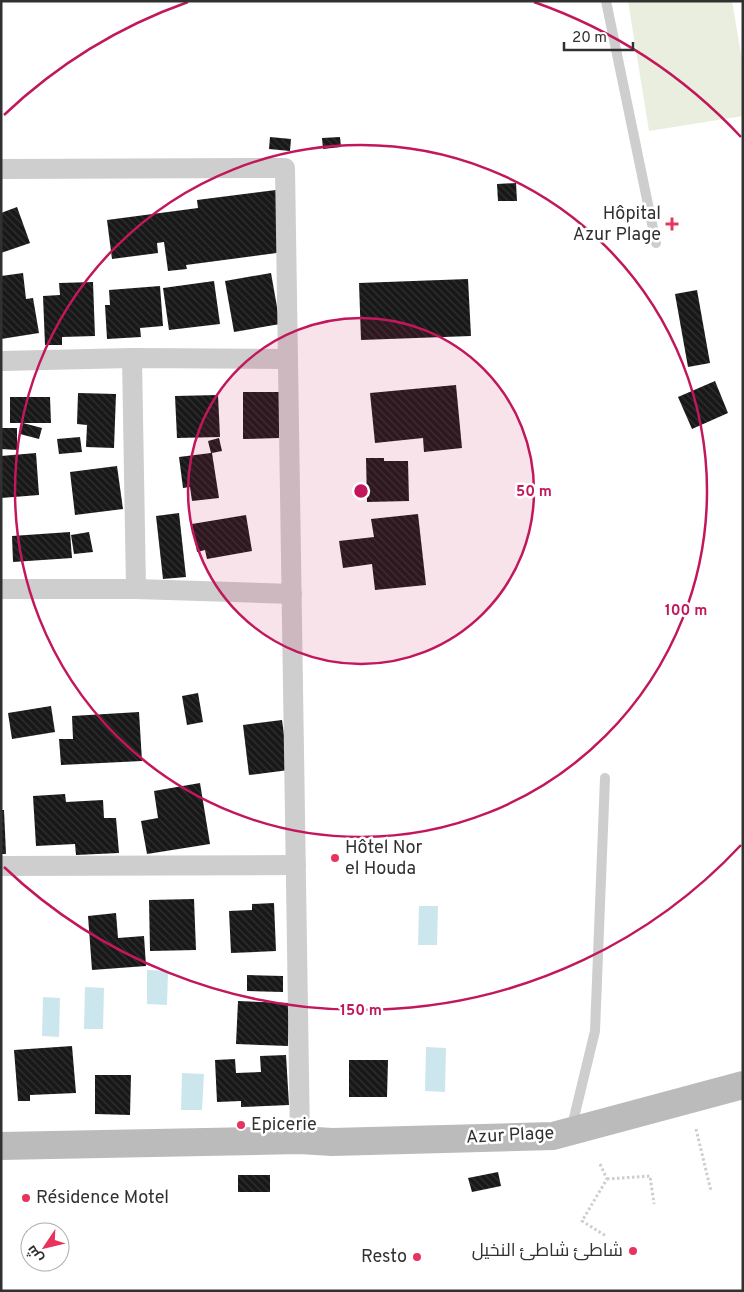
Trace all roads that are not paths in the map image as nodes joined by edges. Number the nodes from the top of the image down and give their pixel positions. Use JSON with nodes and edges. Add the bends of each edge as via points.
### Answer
{"nodes":[{"id":1,"x":606,"y":1,"type":"edge"},
{"id":2,"x":1,"y":169,"type":"edge"},
{"id":3,"x":656,"y":243,"type":"dead end"},
{"id":4,"x":132,"y":358,"type":"junction"},
{"id":5,"x":288,"y":359,"type":"junction"},
{"id":6,"x":1,"y":361,"type":"edge"},
{"id":7,"x":1,"y":589,"type":"edge"},
{"id":8,"x":136,"y":589,"type":"junction"},
{"id":9,"x":292,"y":594,"type":"junction"},
{"id":10,"x":605,"y":778,"type":"dead end"},
{"id":11,"x":296,"y":865,"type":"junction"},
{"id":12,"x":1,"y":866,"type":"edge"},
{"id":13,"x":743,"y":1085,"type":"edge"},
{"id":14,"x":571,"y":1130,"type":"junction"},
{"id":15,"x":300,"y":1140,"type":"junction"},
{"id":16,"x":1,"y":1146,"type":"edge"}],
"edges":[{"from":1,"to":3,"type":"lane"},
{"from":2,"to":5,"type":"street","via":[[285,168]]},
{"from":4,"to":5,"type":"street"},
{"from":4,"to":6,"type":"street"},
{"from":4,"to":8,"type":"street"},
{"from":5,"to":9,"type":"street"},
{"from":7,"to":8,"type":"street"},
{"from":8,"to":9,"type":"street"},
{"from":9,"to":11,"type":"street"},
{"from":10,"to":14,"type":"lane","via":[[595,1031]]},
{"from":11,"to":12,"type":"street"},
{"from":11,"to":15,"type":"street"},
{"from":13,"to":14,"type":"street","name":"Azur Plage"},
{"from":14,"to":15,"type":"street","name":"Azur Plage","via":[[553,1136],[332,1142]]},
{"from":15,"to":16,"type":"street","name":"Azur Plage"}]}
